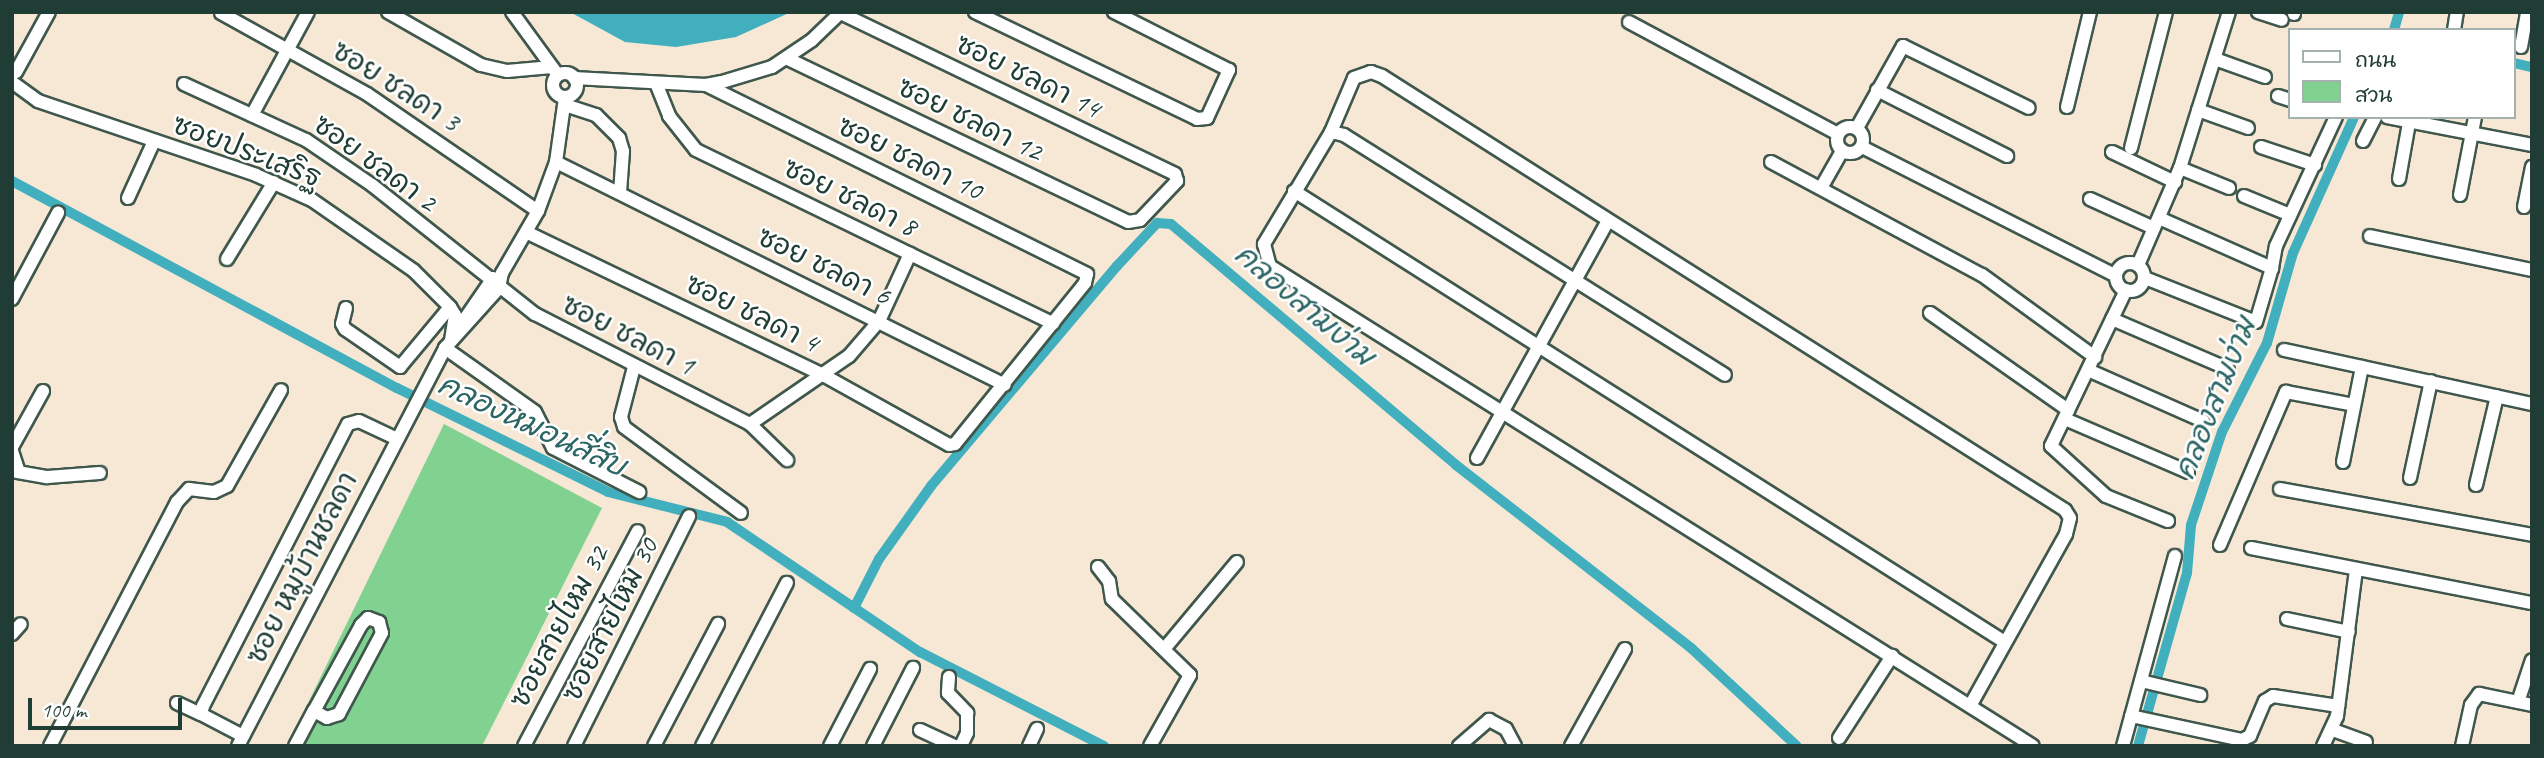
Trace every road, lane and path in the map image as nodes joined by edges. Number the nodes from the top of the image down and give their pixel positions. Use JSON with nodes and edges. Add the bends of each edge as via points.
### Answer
{"nodes":[{"id":1,"x":49,"y":12,"type":"edge"},
{"id":2,"x":308,"y":12,"type":"edge"},
{"id":3,"x":388,"y":12,"type":"edge"},
{"id":4,"x":512,"y":12,"type":"edge"},
{"id":5,"x":975,"y":12,"type":"edge"},
{"id":6,"x":1114,"y":12,"type":"edge"},
{"id":7,"x":2090,"y":12,"type":"edge"},
{"id":8,"x":2166,"y":12,"type":"edge"},
{"id":9,"x":2229,"y":12,"type":"edge"},
{"id":10,"x":2258,"y":12,"type":"edge"},
{"id":11,"x":2527,"y":12,"type":"edge"},
{"id":12,"x":221,"y":13,"type":"edge"},
{"id":13,"x":841,"y":13,"type":"edge"},
{"id":14,"x":2290,"y":15,"type":"edge"},
{"id":15,"x":1629,"y":22,"type":"dead end"},
{"id":16,"x":2521,"y":47,"type":"dead end"},
{"id":17,"x":289,"y":49,"type":"junction"},
{"id":18,"x":786,"y":58,"type":"junction"},
{"id":19,"x":2216,"y":59,"type":"junction"},
{"id":20,"x":555,"y":71,"type":"junction"},
{"id":21,"x":14,"y":77,"type":"edge"},
{"id":22,"x":2265,"y":77,"type":"dead end"},
{"id":23,"x":574,"y":78,"type":"junction"},
{"id":24,"x":656,"y":83,"type":"junction"},
{"id":25,"x":184,"y":84,"type":"dead end"},
{"id":26,"x":706,"y":85,"type":"junction"},
{"id":27,"x":1878,"y":90,"type":"junction"},
{"id":28,"x":565,"y":101,"type":"junction"},
{"id":29,"x":2067,"y":107,"type":"dead end"},
{"id":30,"x":2029,"y":108,"type":"dead end"},
{"id":31,"x":2198,"y":110,"type":"junction"},
{"id":32,"x":252,"y":115,"type":"junction"},
{"id":33,"x":2335,"y":119,"type":"edge"},
{"id":34,"x":2374,"y":119,"type":"edge"},
{"id":35,"x":2475,"y":119,"type":"edge"},
{"id":36,"x":2410,"y":120,"type":"edge"},
{"id":37,"x":1857,"y":128,"type":"junction"},
{"id":38,"x":2248,"y":128,"type":"dead end"},
{"id":39,"x":1331,"y":132,"type":"junction"},
{"id":40,"x":1838,"y":134,"type":"junction"},
{"id":41,"x":2472,"y":134,"type":"junction"},
{"id":42,"x":154,"y":141,"type":"junction"},
{"id":43,"x":2363,"y":141,"type":"dead end"},
{"id":44,"x":2532,"y":145,"type":"edge"},
{"id":45,"x":1862,"y":147,"type":"junction"},
{"id":46,"x":2261,"y":147,"type":"dead end"},
{"id":47,"x":2131,"y":148,"type":"dead end"},
{"id":48,"x":1842,"y":151,"type":"junction"},
{"id":49,"x":2112,"y":152,"type":"dead end"},
{"id":50,"x":2007,"y":156,"type":"dead end"},
{"id":51,"x":556,"y":162,"type":"junction"},
{"id":52,"x":1771,"y":162,"type":"dead end"},
{"id":53,"x":2315,"y":164,"type":"junction"},
{"id":54,"x":2532,"y":167,"type":"edge"},
{"id":55,"x":2180,"y":168,"type":"junction"},
{"id":56,"x":2399,"y":179,"type":"dead end"},
{"id":57,"x":274,"y":182,"type":"junction"},
{"id":58,"x":2175,"y":182,"type":"junction"},
{"id":59,"x":1821,"y":188,"type":"junction"},
{"id":60,"x":2229,"y":188,"type":"dead end"},
{"id":61,"x":1294,"y":191,"type":"junction"},
{"id":62,"x":621,"y":194,"type":"junction"},
{"id":63,"x":2460,"y":195,"type":"dead end"},
{"id":64,"x":2244,"y":196,"type":"dead end"},
{"id":65,"x":128,"y":198,"type":"dead end"},
{"id":66,"x":2090,"y":199,"type":"dead end"},
{"id":67,"x":2524,"y":207,"type":"dead end"},
{"id":68,"x":538,"y":211,"type":"junction"},
{"id":69,"x":58,"y":213,"type":"dead end"},
{"id":70,"x":2290,"y":215,"type":"junction"},
{"id":71,"x":1608,"y":221,"type":"junction"},
{"id":72,"x":1134,"y":223,"type":"joint"},
{"id":73,"x":2156,"y":223,"type":"junction"},
{"id":74,"x":526,"y":232,"type":"junction"},
{"id":75,"x":2370,"y":236,"type":"dead end"},
{"id":76,"x":910,"y":254,"type":"junction"},
{"id":77,"x":227,"y":259,"type":"dead end"},
{"id":78,"x":2138,"y":265,"type":"junction"},
{"id":79,"x":2272,"y":268,"type":"junction"},
{"id":80,"x":2532,"y":270,"type":"edge"},
{"id":81,"x":2116,"y":276,"type":"junction"},
{"id":82,"x":1575,"y":277,"type":"junction"},
{"id":83,"x":2145,"y":278,"type":"junction"},
{"id":84,"x":494,"y":284,"type":"junction"},
{"id":85,"x":2126,"y":290,"type":"junction"},
{"id":86,"x":12,"y":299,"type":"edge"},
{"id":87,"x":450,"y":307,"type":"junction"},
{"id":88,"x":346,"y":308,"type":"dead end"},
{"id":89,"x":1930,"y":313,"type":"dead end"},
{"id":90,"x":2112,"y":319,"type":"junction"},
{"id":91,"x":879,"y":321,"type":"junction"},
{"id":92,"x":1053,"y":323,"type":"junction"},
{"id":93,"x":451,"y":340,"type":"junction"},
{"id":94,"x":1538,"y":345,"type":"junction"},
{"id":95,"x":2284,"y":350,"type":"dead end"},
{"id":96,"x":2095,"y":357,"type":"junction"},
{"id":97,"x":634,"y":367,"type":"junction"},
{"id":98,"x":2362,"y":367,"type":"junction"},
{"id":99,"x":2228,"y":369,"type":"dead end"},
{"id":100,"x":2088,"y":370,"type":"junction"},
{"id":101,"x":1725,"y":375,"type":"dead end"},
{"id":102,"x":825,"y":376,"type":"junction"},
{"id":103,"x":2431,"y":381,"type":"junction"},
{"id":104,"x":1005,"y":384,"type":"junction"},
{"id":105,"x":281,"y":390,"type":"dead end"},
{"id":106,"x":43,"y":391,"type":"dead end"},
{"id":107,"x":2497,"y":396,"type":"junction"},
{"id":108,"x":2532,"y":404,"type":"edge"},
{"id":109,"x":2354,"y":405,"type":"junction"},
{"id":110,"x":1502,"y":411,"type":"junction"},
{"id":111,"x":2066,"y":415,"type":"junction"},
{"id":112,"x":2203,"y":421,"type":"dead end"},
{"id":113,"x":750,"y":424,"type":"junction"},
{"id":114,"x":397,"y":439,"type":"junction"},
{"id":115,"x":12,"y":449,"type":"edge"},
{"id":116,"x":1477,"y":457,"type":"dead end"},
{"id":117,"x":788,"y":460,"type":"dead end"},
{"id":118,"x":2343,"y":462,"type":"dead end"},
{"id":119,"x":16,"y":472,"type":"edge"},
{"id":120,"x":2188,"y":472,"type":"dead end"},
{"id":121,"x":100,"y":473,"type":"dead end"},
{"id":122,"x":2410,"y":478,"type":"dead end"},
{"id":123,"x":2476,"y":485,"type":"dead end"},
{"id":124,"x":2280,"y":489,"type":"dead end"},
{"id":125,"x":639,"y":492,"type":"dead end"},
{"id":126,"x":741,"y":513,"type":"dead end"},
{"id":127,"x":690,"y":516,"type":"dead end"},
{"id":128,"x":2168,"y":521,"type":"dead end"},
{"id":129,"x":638,"y":531,"type":"dead end"},
{"id":130,"x":2532,"y":535,"type":"edge"},
{"id":131,"x":2220,"y":545,"type":"dead end"},
{"id":132,"x":2251,"y":548,"type":"dead end"},
{"id":133,"x":2175,"y":556,"type":"dead end"},
{"id":134,"x":1237,"y":562,"type":"dead end"},
{"id":135,"x":1098,"y":567,"type":"dead end"},
{"id":136,"x":2356,"y":569,"type":"junction"},
{"id":137,"x":787,"y":583,"type":"dead end"},
{"id":138,"x":2532,"y":603,"type":"edge"},
{"id":139,"x":2287,"y":620,"type":"dead end"},
{"id":140,"x":718,"y":625,"type":"dead end"},
{"id":141,"x":2349,"y":632,"type":"junction"},
{"id":142,"x":2003,"y":641,"type":"junction"},
{"id":143,"x":1165,"y":649,"type":"junction"},
{"id":144,"x":1625,"y":649,"type":"dead end"},
{"id":145,"x":1892,"y":656,"type":"junction"},
{"id":146,"x":2532,"y":660,"type":"edge"},
{"id":147,"x":913,"y":668,"type":"dead end"},
{"id":148,"x":870,"y":669,"type":"dead end"},
{"id":149,"x":949,"y":677,"type":"dead end"},
{"id":150,"x":2143,"y":681,"type":"junction"},
{"id":151,"x":2200,"y":695,"type":"dead end"},
{"id":152,"x":2518,"y":702,"type":"junction"},
{"id":153,"x":177,"y":703,"type":"dead end"},
{"id":154,"x":2532,"y":705,"type":"edge"},
{"id":155,"x":1970,"y":706,"type":"junction"},
{"id":156,"x":2338,"y":706,"type":"junction"},
{"id":157,"x":313,"y":711,"type":"junction"},
{"id":158,"x":201,"y":714,"type":"junction"},
{"id":159,"x":2133,"y":716,"type":"junction"},
{"id":160,"x":1037,"y":729,"type":"dead end"},
{"id":161,"x":920,"y":730,"type":"dead end"},
{"id":162,"x":2333,"y":730,"type":"junction"},
{"id":163,"x":1839,"y":738,"type":"dead end"},
{"id":164,"x":241,"y":741,"type":"edge"},
{"id":165,"x":2366,"y":742,"type":"dead end"},
{"id":166,"x":50,"y":746,"type":"edge"},
{"id":167,"x":295,"y":746,"type":"edge"},
{"id":168,"x":524,"y":746,"type":"edge"},
{"id":169,"x":574,"y":746,"type":"edge"},
{"id":170,"x":654,"y":746,"type":"edge"},
{"id":171,"x":702,"y":746,"type":"edge"},
{"id":172,"x":830,"y":746,"type":"edge"},
{"id":173,"x":873,"y":746,"type":"edge"},
{"id":174,"x":954,"y":746,"type":"edge"},
{"id":175,"x":961,"y":746,"type":"edge"},
{"id":176,"x":1028,"y":746,"type":"edge"},
{"id":177,"x":1150,"y":746,"type":"edge"},
{"id":178,"x":1459,"y":746,"type":"edge"},
{"id":179,"x":1515,"y":746,"type":"edge"},
{"id":180,"x":1571,"y":746,"type":"edge"},
{"id":181,"x":2033,"y":746,"type":"edge"},
{"id":182,"x":2123,"y":746,"type":"edge"},
{"id":183,"x":2323,"y":746,"type":"edge"},
{"id":184,"x":2462,"y":746,"type":"edge"}],
"edges":[{"from":1,"to":21,"type":"street"},
{"from":2,"to":17,"type":"street"},
{"from":3,"to":20,"type":"street","via":[[481,65],[507,71]]},
{"from":4,"to":20,"type":"street"},
{"from":5,"to":6,"type":"street","via":[[1203,120],[1229,70]]},
{"from":7,"to":29,"type":"street"},
{"from":8,"to":47,"type":"street"},
{"from":9,"to":19,"type":"street"},
{"from":10,"to":14,"type":"street"},
{"from":11,"to":16,"type":"street"},
{"from":12,"to":17,"type":"street","name":"ซอย ชลดา 3"},
{"from":13,"to":18,"type":"street"},
{"from":13,"to":72,"type":"street","name":"ซอย ชลดา 14","via":[[1175,174],[1177,181],[1168,193]]},
{"from":15,"to":40,"type":"street"},
{"from":17,"to":32,"type":"street"},
{"from":17,"to":68,"type":"street","name":"ซอย ชลดา 3","via":[[367,94]]},
{"from":18,"to":26,"type":"street","via":[[772,67]]},
{"from":18,"to":72,"type":"street","name":"ซอย ชลดา 12"},
{"from":19,"to":22,"type":"street"},
{"from":19,"to":31,"type":"street"},
{"from":20,"to":23,"type":"street"},
{"from":20,"to":28,"type":"street","via":[[553,89]]},
{"from":21,"to":42,"type":"street","name":"ซอยประเสริฐ","via":[[38,101]]},
{"from":23,"to":24,"type":"street"},
{"from":23,"to":28,"type":"street","via":[[575,93]]},
{"from":24,"to":26,"type":"street"},
{"from":24,"to":76,"type":"street","name":"ซอย ชลดา 8","via":[[669,116],[696,150]]},
{"from":25,"to":32,"type":"street","name":"ซอย ชลดา 2"},
{"from":26,"to":92,"type":"street","name":"ซอย ชลดา 10","via":[[1083,270],[1087,279]]},
{"from":27,"to":30,"type":"street","via":[[1903,46]]},
{"from":27,"to":37,"type":"street"},
{"from":27,"to":50,"type":"street"},
{"from":28,"to":51,"type":"street"},
{"from":28,"to":62,"type":"street","via":[[596,115],[614,131],[623,152]]},
{"from":31,"to":38,"type":"street"},
{"from":31,"to":55,"type":"street"},
{"from":32,"to":84,"type":"street","name":"ซอย ชลดา 2","via":[[306,140],[354,172]]},
{"from":33,"to":53,"type":"street"},
{"from":34,"to":43,"type":"street"},
{"from":35,"to":41,"type":"street"},
{"from":36,"to":41,"type":"street"},
{"from":36,"to":56,"type":"street"},
{"from":37,"to":40,"type":"street","via":[[1844,128]]},
{"from":37,"to":45,"type":"street","via":[[1863,135]]},
{"from":39,"to":61,"type":"street"},
{"from":39,"to":71,"type":"street","via":[[1354,78],[1370,72]]},
{"from":39,"to":82,"type":"street","via":[[1344,135]]},
{"from":40,"to":48,"type":"street"},
{"from":41,"to":44,"type":"street"},
{"from":41,"to":63,"type":"street"},
{"from":42,"to":57,"type":"street","name":"ซอยประเสริฐ"},
{"from":42,"to":65,"type":"street"},
{"from":45,"to":48,"type":"street","via":[[1851,154]]},
{"from":45,"to":81,"type":"street"},
{"from":46,"to":53,"type":"street"},
{"from":48,"to":59,"type":"street"},
{"from":49,"to":58,"type":"street"},
{"from":51,"to":62,"type":"street","name":"ซอย ชลดา 6"},
{"from":51,"to":68,"type":"street"},
{"from":52,"to":59,"type":"street"},
{"from":53,"to":70,"type":"street"},
{"from":54,"to":67,"type":"street"},
{"from":55,"to":58,"type":"street"},
{"from":55,"to":60,"type":"street"},
{"from":57,"to":77,"type":"street"},
{"from":57,"to":87,"type":"street","name":"ซอยประเสริฐ","via":[[312,200],[379,246]]},
{"from":58,"to":73,"type":"street"},
{"from":59,"to":96,"type":"street","via":[[1982,275]]},
{"from":61,"to":94,"type":"street"},
{"from":61,"to":110,"type":"street","via":[[1264,244],[1270,265]]},
{"from":62,"to":91,"type":"street","name":"ซอย ชลดา 6"},
{"from":64,"to":70,"type":"street"},
{"from":66,"to":73,"type":"street"},
{"from":68,"to":74,"type":"street"},
{"from":69,"to":86,"type":"street"},
{"from":70,"to":79,"type":"street"},
{"from":71,"to":82,"type":"street"},
{"from":71,"to":142,"type":"street","via":[[2065,510],[2070,518],[2066,534]]},
{"from":73,"to":78,"type":"street"},
{"from":73,"to":79,"type":"street"},
{"from":74,"to":84,"type":"street"},
{"from":74,"to":102,"type":"street","name":"ซอย ชลดา 4"},
{"from":75,"to":80,"type":"street"},
{"from":76,"to":91,"type":"street"},
{"from":76,"to":92,"type":"street","name":"ซอย ชลดา 8"},
{"from":78,"to":81,"type":"street","via":[[2124,264]]},
{"from":78,"to":83,"type":"street"},
{"from":79,"to":83,"type":"street","via":[[2256,322]]},
{"from":81,"to":85,"type":"street"},
{"from":82,"to":94,"type":"street"},
{"from":82,"to":101,"type":"street"},
{"from":83,"to":85,"type":"street","via":[[2137,290]]},
{"from":84,"to":93,"type":"street","name":"ซอย หมูบ้านชลดา"},
{"from":84,"to":97,"type":"street","name":"ซอย ชลดา 1","via":[[535,314]]},
{"from":85,"to":90,"type":"street"},
{"from":87,"to":88,"type":"street","via":[[400,367],[345,329]]},
{"from":87,"to":93,"type":"street","via":[[455,315]]},
{"from":89,"to":111,"type":"street"},
{"from":90,"to":96,"type":"street"},
{"from":90,"to":99,"type":"street"},
{"from":91,"to":102,"type":"street"},
{"from":91,"to":104,"type":"street","name":"ซอย ชลดา 6"},
{"from":92,"to":104,"type":"street"},
{"from":93,"to":114,"type":"street","name":"ซอย หมูบ้านชลดา"},
{"from":93,"to":125,"type":"street","via":[[535,412],[553,448]]},
{"from":94,"to":110,"type":"street"},
{"from":94,"to":142,"type":"street"},
{"from":95,"to":98,"type":"street"},
{"from":96,"to":100,"type":"street"},
{"from":97,"to":113,"type":"street","name":"ซอย ชลดา 1"},
{"from":97,"to":126,"type":"street","via":[[621,417],[624,427]]},
{"from":98,"to":103,"type":"street"},
{"from":98,"to":109,"type":"street"},
{"from":100,"to":111,"type":"street"},
{"from":100,"to":112,"type":"street"},
{"from":102,"to":104,"type":"street","name":"ซอย ชลดา 4","via":[[875,407],[953,445]]},
{"from":102,"to":113,"type":"street"},
{"from":103,"to":107,"type":"street"},
{"from":103,"to":122,"type":"street"},
{"from":105,"to":166,"type":"street","via":[[227,486],[215,492],[189,489],[177,502]]},
{"from":106,"to":115,"type":"street"},
{"from":107,"to":108,"type":"street"},
{"from":107,"to":123,"type":"street"},
{"from":109,"to":118,"type":"street"},
{"from":109,"to":131,"type":"street","via":[[2286,392]]},
{"from":110,"to":116,"type":"street"},
{"from":110,"to":145,"type":"street"},
{"from":111,"to":120,"type":"street"},
{"from":111,"to":128,"type":"street","via":[[2051,446],[2106,496]]},
{"from":113,"to":117,"type":"street","name":"ซอย ชลดา 1"},
{"from":114,"to":158,"type":"street","via":[[359,421],[348,424]]},
{"from":114,"to":164,"type":"street","name":"ซอย หมูบ้านชลดา"},
{"from":115,"to":119,"type":"street"},
{"from":119,"to":121,"type":"street","via":[[47,477]]},
{"from":124,"to":130,"type":"street"},
{"from":127,"to":169,"type":"street","name":"ซอยสายไหม 30"},
{"from":129,"to":168,"type":"street","name":"ซอยสายไหม 32"},
{"from":132,"to":136,"type":"street"},
{"from":133,"to":150,"type":"street"},
{"from":134,"to":143,"type":"street"},
{"from":135,"to":143,"type":"street","via":[[1109,582],[1112,599]]},
{"from":136,"to":138,"type":"street"},
{"from":136,"to":141,"type":"street"},
{"from":137,"to":171,"type":"street"},
{"from":139,"to":141,"type":"street"},
{"from":140,"to":170,"type":"street"},
{"from":141,"to":156,"type":"street"},
{"from":142,"to":155,"type":"street"},
{"from":143,"to":177,"type":"street","via":[[1191,677]]},
{"from":144,"to":180,"type":"street"},
{"from":145,"to":155,"type":"street"},
{"from":145,"to":163,"type":"street"},
{"from":146,"to":152,"type":"street"},
{"from":147,"to":173,"type":"street"},
{"from":148,"to":172,"type":"street"},
{"from":149,"to":175,"type":"street","via":[[948,693],[967,713],[967,733]]},
{"from":150,"to":151,"type":"street"},
{"from":150,"to":159,"type":"street"},
{"from":152,"to":154,"type":"street"},
{"from":152,"to":184,"type":"street","via":[[2475,696]]},
{"from":153,"to":158,"type":"street"},
{"from":155,"to":181,"type":"street"},
{"from":156,"to":159,"type":"street","via":[[2273,696],[2265,701],[2250,736],[2242,740]]},
{"from":156,"to":162,"type":"street"},
{"from":157,"to":157,"type":"street","via":[[364,621],[379,622],[382,633],[339,714],[327,718]]},
{"from":157,"to":167,"type":"street"},
{"from":158,"to":164,"type":"street"},
{"from":159,"to":182,"type":"street"},
{"from":160,"to":176,"type":"street"},
{"from":161,"to":174,"type":"street"},
{"from":162,"to":165,"type":"street"},
{"from":162,"to":183,"type":"street"},
{"from":178,"to":179,"type":"street","via":[[1489,720],[1506,729]]}]}
